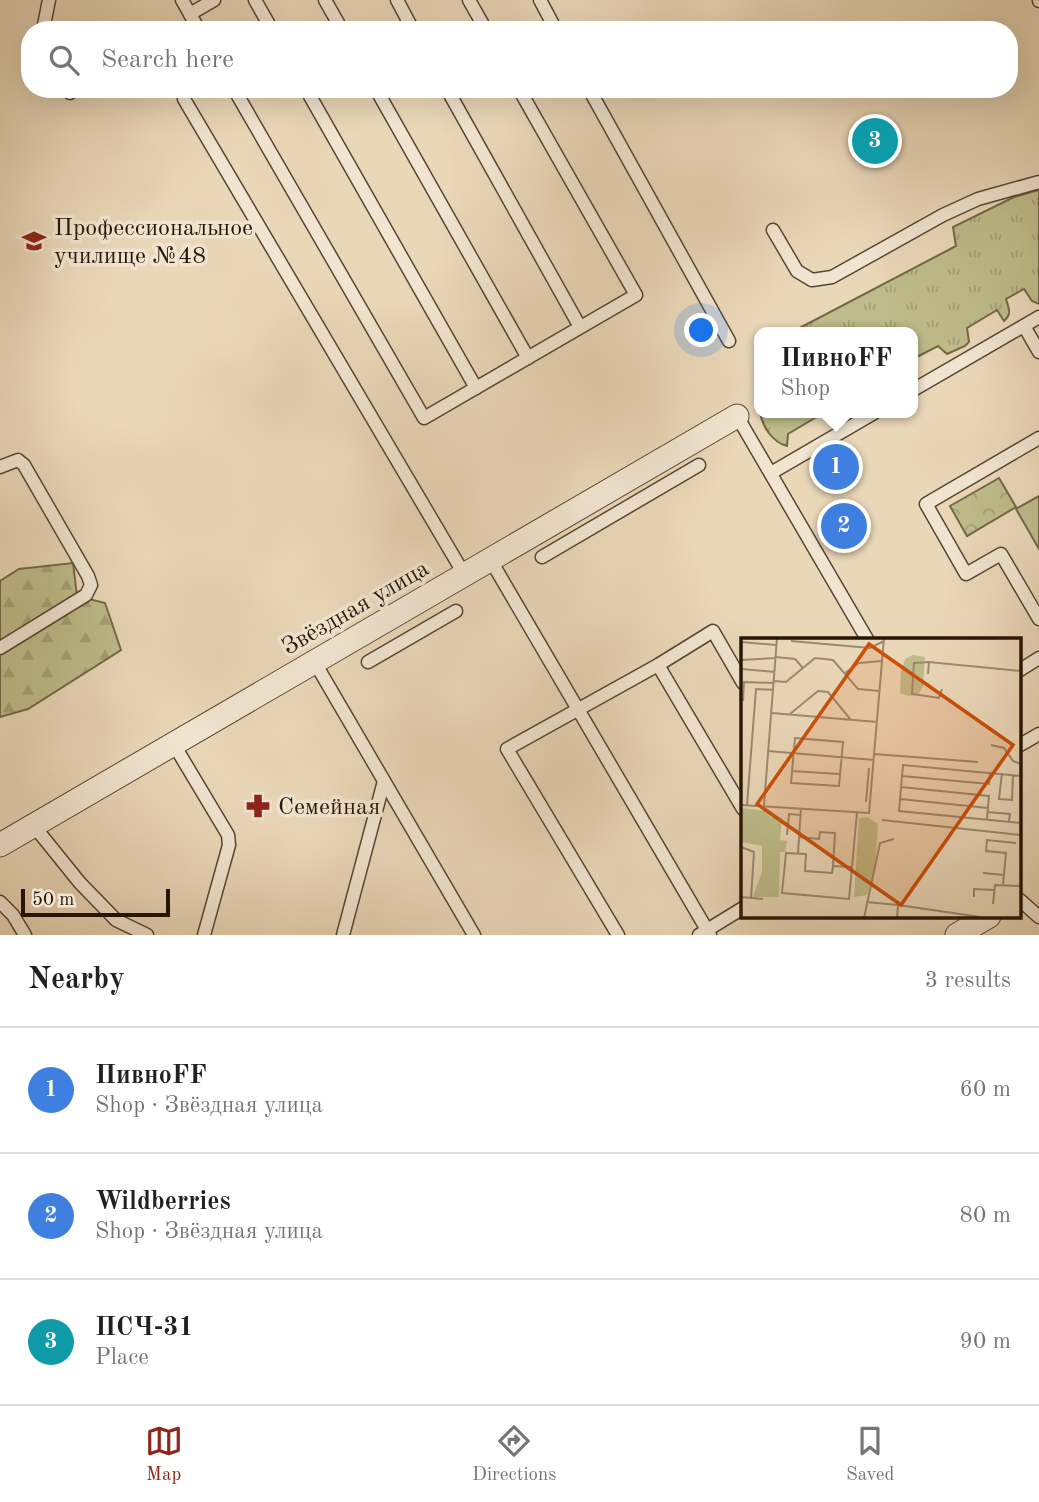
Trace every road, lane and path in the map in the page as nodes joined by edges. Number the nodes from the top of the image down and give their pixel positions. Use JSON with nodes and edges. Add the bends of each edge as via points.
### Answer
{"nodes":[{"id":1,"x":49,"y":0,"type":"edge"},
{"id":2,"x":182,"y":0,"type":"edge"},
{"id":3,"x":214,"y":0,"type":"edge"},
{"id":4,"x":255,"y":0,"type":"edge"},
{"id":5,"x":325,"y":0,"type":"edge"},
{"id":6,"x":397,"y":0,"type":"edge"},
{"id":7,"x":469,"y":0,"type":"edge"},
{"id":8,"x":540,"y":0,"type":"edge"},
{"id":9,"x":190,"y":14,"type":"junction"},
{"id":10,"x":45,"y":21,"type":"edge"},
{"id":11,"x":194,"y":21,"type":"edge"},
{"id":12,"x":267,"y":21,"type":"edge"},
{"id":13,"x":337,"y":21,"type":"edge"},
{"id":14,"x":408,"y":21,"type":"edge"},
{"id":15,"x":481,"y":21,"type":"edge"},
{"id":16,"x":551,"y":21,"type":"edge"},
{"id":17,"x":239,"y":98,"type":"edge"},
{"id":18,"x":311,"y":98,"type":"edge"},
{"id":19,"x":381,"y":98,"type":"edge"},
{"id":20,"x":452,"y":98,"type":"edge"},
{"id":21,"x":524,"y":98,"type":"edge"},
{"id":22,"x":594,"y":98,"type":"edge"},
{"id":23,"x":184,"y":99,"type":"dead end"},
{"id":24,"x":1039,"y":182,"type":"edge"},
{"id":25,"x":773,"y":230,"type":"dead end"},
{"id":26,"x":1039,"y":317,"type":"edge"},
{"id":27,"x":1024,"y":326,"type":"junction"},
{"id":28,"x":580,"y":327,"type":"junction"},
{"id":29,"x":729,"y":341,"type":"dead end"},
{"id":30,"x":1039,"y":352,"type":"edge"},
{"id":31,"x":528,"y":358,"type":"junction"},
{"id":32,"x":918,"y":387,"type":"edge"},
{"id":33,"x":475,"y":388,"type":"junction"},
{"id":34,"x":737,"y":415,"type":"joint"},
{"id":35,"x":865,"y":418,"type":"edge"},
{"id":36,"x":1039,"y":438,"type":"edge"},
{"id":37,"x":699,"y":466,"type":"dead end"},
{"id":38,"x":0,"y":467,"type":"edge"},
{"id":39,"x":771,"y":473,"type":"junction"},
{"id":40,"x":606,"y":491,"type":"junction"},
{"id":41,"x":618,"y":512,"type":"junction"},
{"id":42,"x":542,"y":557,"type":"dead end"},
{"id":43,"x":490,"y":559,"type":"junction"},
{"id":44,"x":464,"y":574,"type":"junction"},
{"id":45,"x":456,"y":611,"type":"dead end"},
{"id":46,"x":396,"y":613,"type":"junction"},
{"id":47,"x":1039,"y":619,"type":"edge"},
{"id":48,"x":410,"y":638,"type":"junction"},
{"id":49,"x":866,"y":638,"type":"edge"},
{"id":50,"x":0,"y":648,"type":"edge"},
{"id":51,"x":1039,"y":659,"type":"edge"},
{"id":52,"x":314,"y":661,"type":"junction"},
{"id":53,"x":368,"y":662,"type":"dead end"},
{"id":54,"x":659,"y":665,"type":"junction"},
{"id":55,"x":1021,"y":669,"type":"edge"},
{"id":56,"x":741,"y":680,"type":"edge"},
{"id":57,"x":576,"y":710,"type":"junction"},
{"id":58,"x":1039,"y":734,"type":"edge"},
{"id":59,"x":173,"y":743,"type":"junction"},
{"id":60,"x":1021,"y":744,"type":"edge"},
{"id":61,"x":384,"y":780,"type":"junction"},
{"id":62,"x":741,"y":806,"type":"edge"},
{"id":63,"x":34,"y":826,"type":"junction"},
{"id":64,"x":0,"y":845,"type":"edge"},
{"id":65,"x":1021,"y":901,"type":"edge"},
{"id":66,"x":0,"y":902,"type":"edge"},
{"id":67,"x":741,"y":909,"type":"edge"},
{"id":68,"x":1039,"y":916,"type":"edge"},
{"id":69,"x":986,"y":918,"type":"edge"},
{"id":70,"x":705,"y":934,"type":"edge"},
{"id":71,"x":24,"y":935,"type":"edge"},
{"id":72,"x":147,"y":935,"type":"edge"},
{"id":73,"x":204,"y":935,"type":"edge"},
{"id":74,"x":343,"y":935,"type":"edge"},
{"id":75,"x":474,"y":935,"type":"edge"},
{"id":76,"x":618,"y":935,"type":"edge"},
{"id":77,"x":957,"y":935,"type":"edge"}],
"edges":[{"from":1,"to":10,"type":"lane"},
{"from":2,"to":9,"type":"lane"},
{"from":3,"to":9,"type":"lane"},
{"from":4,"to":12,"type":"lane"},
{"from":5,"to":13,"type":"lane"},
{"from":6,"to":14,"type":"lane"},
{"from":7,"to":15,"type":"lane"},
{"from":8,"to":16,"type":"lane"},
{"from":9,"to":11,"type":"lane"},
{"from":17,"to":33,"type":"lane","via":[[424,418]]},
{"from":18,"to":33,"type":"lane"},
{"from":19,"to":31,"type":"lane"},
{"from":20,"to":28,"type":"lane"},
{"from":21,"to":28,"type":"lane","via":[[636,295]]},
{"from":22,"to":29,"type":"lane"},
{"from":23,"to":44,"type":"lane"},
{"from":24,"to":25,"type":"lane","via":[[978,199],[943,215],[832,277],[812,279],[797,271]]},
{"from":26,"to":27,"type":"lane"},
{"from":27,"to":30,"type":"lane"},
{"from":27,"to":32,"type":"lane"},
{"from":28,"to":31,"type":"lane"},
{"from":31,"to":33,"type":"lane"},
{"from":34,"to":39,"type":"lane"},
{"from":34,"to":40,"type":"street","name":"Звёздная улица"},
{"from":35,"to":39,"type":"lane"},
{"from":36,"to":47,"type":"lane","via":[[926,504],[966,574],[1001,554]]},
{"from":37,"to":41,"type":"lane"},
{"from":38,"to":50,"type":"lane","via":[[18,460],[24,465],[91,585],[86,595]]},
{"from":39,"to":49,"type":"lane"},
{"from":40,"to":41,"type":"lane"},
{"from":40,"to":43,"type":"street","name":"Звёздная улица"},
{"from":41,"to":42,"type":"lane"},
{"from":43,"to":44,"type":"street","name":"Звёздная улица"},
{"from":43,"to":57,"type":"lane"},
{"from":44,"to":46,"type":"street","name":"Звёздная улица"},
{"from":45,"to":48,"type":"lane"},
{"from":46,"to":48,"type":"lane"},
{"from":46,"to":52,"type":"street","name":"Звёздная улица"},
{"from":48,"to":53,"type":"lane"},
{"from":51,"to":55,"type":"lane"},
{"from":52,"to":59,"type":"street","name":"Звёздная улица"},
{"from":52,"to":61,"type":"lane"},
{"from":54,"to":56,"type":"lane","via":[[713,631]]},
{"from":54,"to":57,"type":"lane"},
{"from":54,"to":62,"type":"lane"},
{"from":57,"to":70,"type":"lane"},
{"from":57,"to":76,"type":"lane","via":[[508,749]]},
{"from":58,"to":60,"type":"lane"},
{"from":59,"to":63,"type":"street","name":"Звёздная улица"},
{"from":59,"to":73,"type":"lane","via":[[228,835]]},
{"from":61,"to":74,"type":"lane"},
{"from":61,"to":75,"type":"lane"},
{"from":63,"to":64,"type":"street","name":"Звёздная улица"},
{"from":63,"to":72,"type":"lane","via":[[79,883],[116,920]]},
{"from":65,"to":68,"type":"lane"},
{"from":66,"to":71,"type":"lane"},
{"from":67,"to":70,"type":"lane"},
{"from":69,"to":77,"type":"street"}]}
